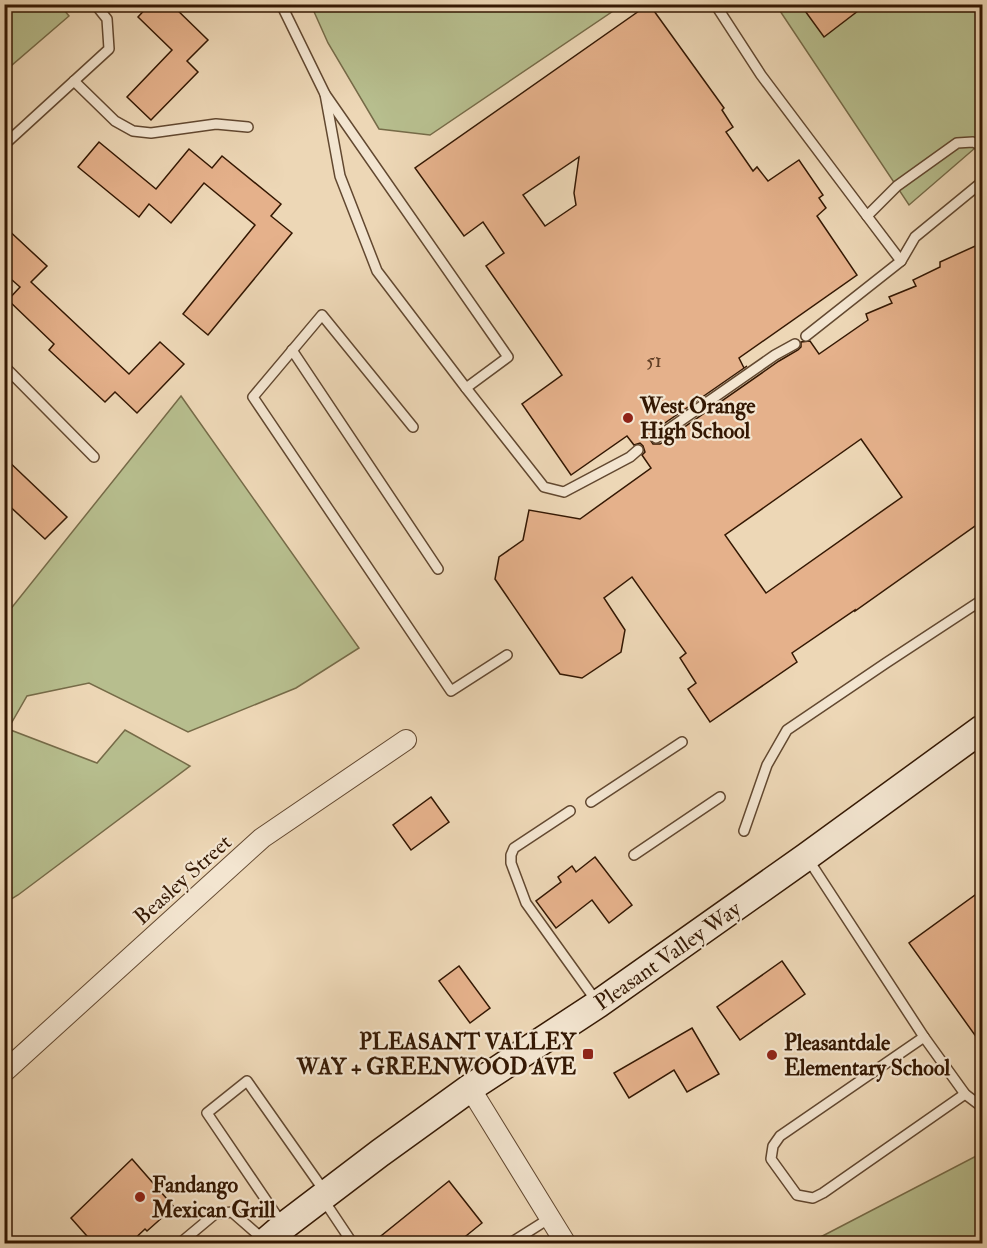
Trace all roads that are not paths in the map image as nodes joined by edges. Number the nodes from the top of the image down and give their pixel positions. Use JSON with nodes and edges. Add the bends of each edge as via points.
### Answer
{"nodes":[{"id":1,"x":95,"y":4,"type":"edge"},
{"id":2,"x":281,"y":4,"type":"edge"},
{"id":3,"x":715,"y":4,"type":"edge"},
{"id":4,"x":74,"y":81,"type":"junction"},
{"id":5,"x":324,"y":94,"type":"junction"},
{"id":6,"x":248,"y":127,"type":"dead end"},
{"id":7,"x":4,"y":145,"type":"edge"},
{"id":8,"x":982,"y":146,"type":"edge"},
{"id":9,"x":982,"y":182,"type":"edge"},
{"id":10,"x":867,"y":216,"type":"junction"},
{"id":11,"x":902,"y":261,"type":"junction"},
{"id":12,"x":807,"y":336,"type":"dead end"},
{"id":13,"x":795,"y":344,"type":"dead end"},
{"id":14,"x":292,"y":350,"type":"junction"},
{"id":15,"x":4,"y":366,"type":"edge"},
{"id":16,"x":466,"y":388,"type":"junction"},
{"id":17,"x":413,"y":427,"type":"dead end"},
{"id":18,"x":656,"y":438,"type":"dead end"},
{"id":19,"x":638,"y":450,"type":"dead end"},
{"id":20,"x":94,"y":457,"type":"dead end"},
{"id":21,"x":438,"y":569,"type":"dead end"},
{"id":22,"x":982,"y":600,"type":"edge"},
{"id":23,"x":507,"y":655,"type":"dead end"},
{"id":24,"x":982,"y":729,"type":"edge"},
{"id":25,"x":406,"y":740,"type":"dead end"},
{"id":26,"x":682,"y":742,"type":"dead end"},
{"id":27,"x":720,"y":797,"type":"dead end"},
{"id":28,"x":591,"y":802,"type":"dead end"},
{"id":29,"x":570,"y":811,"type":"dead end"},
{"id":30,"x":744,"y":831,"type":"dead end"},
{"id":31,"x":634,"y":855,"type":"dead end"},
{"id":32,"x":806,"y":857,"type":"junction"},
{"id":33,"x":598,"y":1004,"type":"junction"},
{"id":34,"x":924,"y":1037,"type":"junction"},
{"id":35,"x":4,"y":1072,"type":"edge"},
{"id":36,"x":470,"y":1088,"type":"junction"},
{"id":37,"x":965,"y":1094,"type":"junction"},
{"id":38,"x":982,"y":1107,"type":"edge"},
{"id":39,"x":324,"y":1196,"type":"junction"},
{"id":40,"x":550,"y":1217,"type":"junction"},
{"id":41,"x":273,"y":1238,"type":"edge"},
{"id":42,"x":179,"y":1244,"type":"edge"},
{"id":43,"x":353,"y":1244,"type":"edge"},
{"id":44,"x":508,"y":1244,"type":"edge"},
{"id":45,"x":566,"y":1244,"type":"edge"}],
"edges":[{"from":1,"to":4,"type":"lane","via":[[107,19],[109,49]]},
{"from":2,"to":5,"type":"lane"},
{"from":3,"to":10,"type":"lane","via":[[761,75]]},
{"from":4,"to":6,"type":"lane","via":[[115,121],[133,131],[152,134],[216,124]]},
{"from":4,"to":7,"type":"lane"},
{"from":5,"to":16,"type":"lane","via":[[340,176],[377,271]]},
{"from":5,"to":16,"type":"lane","via":[[508,357]]},
{"from":8,"to":10,"type":"lane","via":[[957,143],[897,186]]},
{"from":9,"to":11,"type":"lane","via":[[915,237]]},
{"from":10,"to":11,"type":"lane"},
{"from":11,"to":12,"type":"lane"},
{"from":13,"to":18,"type":"lane"},
{"from":14,"to":17,"type":"lane","via":[[322,315]]},
{"from":14,"to":21,"type":"lane"},
{"from":14,"to":23,"type":"lane","via":[[254,397],[451,691]]},
{"from":15,"to":20,"type":"lane"},
{"from":16,"to":19,"type":"lane","via":[[544,487],[564,492]]},
{"from":22,"to":30,"type":"lane","via":[[787,730],[767,765]]},
{"from":24,"to":32,"type":"main road","name":"Pleasant Valley Way"},
{"from":25,"to":35,"type":"street","name":"Beasley Street","via":[[262,838]]},
{"from":26,"to":28,"type":"lane"},
{"from":27,"to":31,"type":"lane"},
{"from":29,"to":33,"type":"lane","via":[[514,848],[511,863],[526,903]]},
{"from":32,"to":33,"type":"main road","name":"Pleasant Valley Way"},
{"from":32,"to":34,"type":"lane"},
{"from":33,"to":36,"type":"main road","name":"Pleasant Valley Way"},
{"from":34,"to":37,"type":"lane"},
{"from":34,"to":37,"type":"lane","via":[[780,1136],[772,1146],[771,1159],[797,1195],[813,1198]]},
{"from":36,"to":39,"type":"main road","name":"Pleasant Valley Way"},
{"from":36,"to":40,"type":"street"},
{"from":37,"to":38,"type":"lane"},
{"from":39,"to":41,"type":"main road","name":"Pleasant Valley Way"},
{"from":39,"to":41,"type":"lane","via":[[248,1081],[207,1113]]},
{"from":39,"to":43,"type":"lane"},
{"from":40,"to":44,"type":"lane"},
{"from":40,"to":45,"type":"street"},
{"from":41,"to":42,"type":"lane","via":[[232,1212],[214,1214]]}]}
